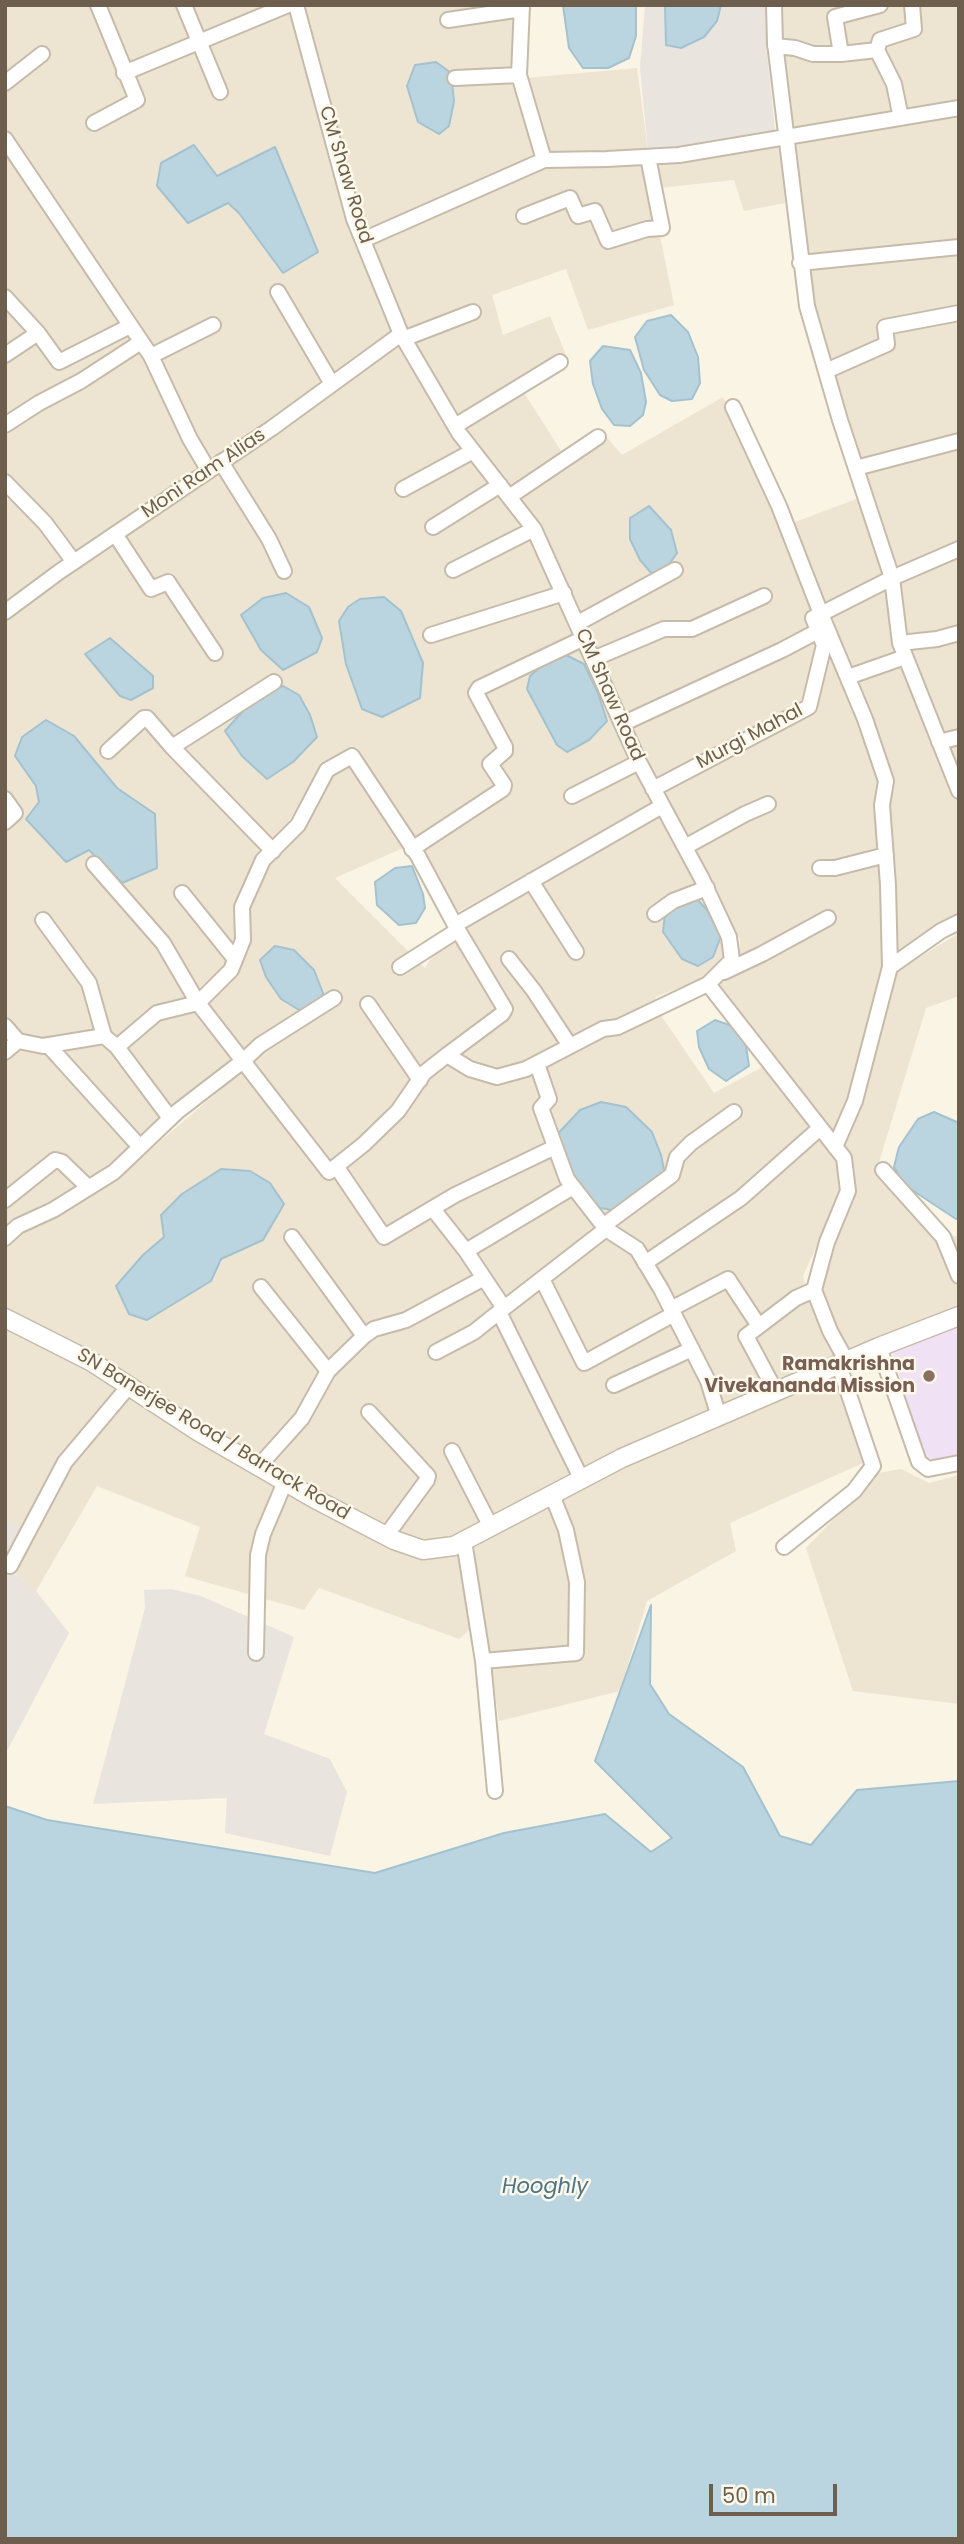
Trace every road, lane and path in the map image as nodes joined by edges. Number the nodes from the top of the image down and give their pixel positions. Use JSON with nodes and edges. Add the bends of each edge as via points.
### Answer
{"nodes":[{"id":1,"x":98,"y":5,"type":"edge"},
{"id":2,"x":184,"y":5,"type":"edge"},
{"id":3,"x":288,"y":5,"type":"edge"},
{"id":4,"x":296,"y":5,"type":"edge"},
{"id":5,"x":774,"y":5,"type":"edge"},
{"id":6,"x":880,"y":5,"type":"edge"},
{"id":7,"x":912,"y":5,"type":"edge"},
{"id":8,"x":522,"y":7,"type":"edge"},
{"id":9,"x":448,"y":20,"type":"dead end"},
{"id":10,"x":200,"y":44,"type":"junction"},
{"id":11,"x":775,"y":46,"type":"junction"},
{"id":12,"x":877,"y":50,"type":"junction"},
{"id":13,"x":42,"y":54,"type":"dead end"},
{"id":14,"x":841,"y":54,"type":"junction"},
{"id":15,"x":124,"y":74,"type":"junction"},
{"id":16,"x":519,"y":75,"type":"junction"},
{"id":17,"x":455,"y":78,"type":"dead end"},
{"id":18,"x":5,"y":83,"type":"edge"},
{"id":19,"x":220,"y":92,"type":"dead end"},
{"id":20,"x":959,"y":108,"type":"edge"},
{"id":21,"x":901,"y":118,"type":"junction"},
{"id":22,"x":94,"y":123,"type":"dead end"},
{"id":23,"x":788,"y":136,"type":"junction"},
{"id":24,"x":5,"y":139,"type":"edge"},
{"id":25,"x":648,"y":157,"type":"junction"},
{"id":26,"x":544,"y":160,"type":"junction"},
{"id":27,"x":524,"y":216,"type":"dead end"},
{"id":28,"x":363,"y":240,"type":"junction"},
{"id":29,"x":959,"y":247,"type":"edge"},
{"id":30,"x":800,"y":263,"type":"junction"},
{"id":31,"x":278,"y":292,"type":"dead end"},
{"id":32,"x":5,"y":297,"type":"edge"},
{"id":33,"x":473,"y":312,"type":"dead end"},
{"id":34,"x":959,"y":313,"type":"edge"},
{"id":35,"x":213,"y":325,"type":"dead end"},
{"id":36,"x":130,"y":326,"type":"junction"},
{"id":37,"x":38,"y":333,"type":"junction"},
{"id":38,"x":402,"y":337,"type":"junction"},
{"id":39,"x":141,"y":342,"type":"junction"},
{"id":40,"x":5,"y":355,"type":"edge"},
{"id":41,"x":151,"y":356,"type":"junction"},
{"id":42,"x":561,"y":362,"type":"dead end"},
{"id":43,"x":826,"y":371,"type":"junction"},
{"id":44,"x":332,"y":384,"type":"junction"},
{"id":45,"x":733,"y":407,"type":"dead end"},
{"id":46,"x":5,"y":425,"type":"edge"},
{"id":47,"x":455,"y":426,"type":"junction"},
{"id":48,"x":598,"y":437,"type":"dead end"},
{"id":49,"x":959,"y":441,"type":"edge"},
{"id":50,"x":473,"y":451,"type":"junction"},
{"id":51,"x":215,"y":466,"type":"junction"},
{"id":52,"x":856,"y":468,"type":"junction"},
{"id":53,"x":5,"y":482,"type":"edge"},
{"id":54,"x":403,"y":489,"type":"dead end"},
{"id":55,"x":504,"y":491,"type":"junction"},
{"id":56,"x":433,"y":527,"type":"dead end"},
{"id":57,"x":534,"y":529,"type":"junction"},
{"id":58,"x":115,"y":534,"type":"junction"},
{"id":59,"x":959,"y":549,"type":"edge"},
{"id":60,"x":74,"y":562,"type":"junction"},
{"id":61,"x":453,"y":570,"type":"dead end"},
{"id":62,"x":675,"y":570,"type":"dead end"},
{"id":63,"x":284,"y":571,"type":"dead end"},
{"id":64,"x":892,"y":578,"type":"junction"},
{"id":65,"x":564,"y":593,"type":"junction"},
{"id":66,"x":764,"y":597,"type":"dead end"},
{"id":67,"x":5,"y":612,"type":"edge"},
{"id":68,"x":821,"y":614,"type":"junction"},
{"id":69,"x":578,"y":624,"type":"junction"},
{"id":70,"x":818,"y":631,"type":"junction"},
{"id":71,"x":959,"y":633,"type":"edge"},
{"id":72,"x":431,"y":635,"type":"dead end"},
{"id":73,"x":584,"y":638,"type":"junction"},
{"id":74,"x":903,"y":650,"type":"junction"},
{"id":75,"x":215,"y":653,"type":"dead end"},
{"id":76,"x":593,"y":659,"type":"junction"},
{"id":77,"x":848,"y":677,"type":"junction"},
{"id":78,"x":274,"y":682,"type":"dead end"},
{"id":79,"x":622,"y":724,"type":"junction"},
{"id":80,"x":959,"y":737,"type":"edge"},
{"id":81,"x":939,"y":742,"type":"junction"},
{"id":82,"x":172,"y":747,"type":"junction"},
{"id":83,"x":108,"y":751,"type":"dead end"},
{"id":84,"x":639,"y":762,"type":"junction"},
{"id":85,"x":653,"y":789,"type":"junction"},
{"id":86,"x":959,"y":792,"type":"edge"},
{"id":87,"x":572,"y":796,"type":"dead end"},
{"id":88,"x":5,"y":800,"type":"edge"},
{"id":89,"x":768,"y":804,"type":"dead end"},
{"id":90,"x":662,"y":806,"type":"junction"},
{"id":91,"x":5,"y":822,"type":"edge"},
{"id":92,"x":685,"y":847,"type":"junction"},
{"id":93,"x":412,"y":849,"type":"junction"},
{"id":94,"x":272,"y":850,"type":"junction"},
{"id":95,"x":886,"y":855,"type":"junction"},
{"id":96,"x":94,"y":864,"type":"dead end"},
{"id":97,"x":820,"y":867,"type":"dead end"},
{"id":98,"x":531,"y":881,"type":"junction"},
{"id":99,"x":706,"y":888,"type":"junction"},
{"id":100,"x":182,"y":893,"type":"dead end"},
{"id":101,"x":654,"y":914,"type":"dead end"},
{"id":102,"x":828,"y":918,"type":"dead end"},
{"id":103,"x":43,"y":920,"type":"dead end"},
{"id":104,"x":959,"y":922,"type":"edge"},
{"id":105,"x":456,"y":927,"type":"junction"},
{"id":106,"x":576,"y":952,"type":"dead end"},
{"id":107,"x":235,"y":959,"type":"junction"},
{"id":108,"x":509,"y":959,"type":"dead end"},
{"id":109,"x":890,"y":967,"type":"junction"},
{"id":110,"x":400,"y":968,"type":"dead end"},
{"id":111,"x":712,"y":980,"type":"junction"},
{"id":112,"x":334,"y":998,"type":"dead end"},
{"id":113,"x":198,"y":1003,"type":"junction"},
{"id":114,"x":368,"y":1004,"type":"dead end"},
{"id":115,"x":5,"y":1026,"type":"edge"},
{"id":116,"x":104,"y":1036,"type":"junction"},
{"id":117,"x":18,"y":1041,"type":"junction"},
{"id":118,"x":48,"y":1045,"type":"junction"},
{"id":119,"x":570,"y":1046,"type":"junction"},
{"id":120,"x":117,"y":1047,"type":"junction"},
{"id":121,"x":5,"y":1052,"type":"edge"},
{"id":122,"x":447,"y":1055,"type":"junction"},
{"id":123,"x":243,"y":1061,"type":"junction"},
{"id":124,"x":537,"y":1063,"type":"junction"},
{"id":125,"x":420,"y":1080,"type":"junction"},
{"id":126,"x":734,"y":1112,"type":"dead end"},
{"id":127,"x":170,"y":1118,"type":"junction"},
{"id":128,"x":820,"y":1128,"type":"junction"},
{"id":129,"x":140,"y":1147,"type":"junction"},
{"id":130,"x":555,"y":1147,"type":"junction"},
{"id":131,"x":835,"y":1147,"type":"junction"},
{"id":132,"x":336,"y":1166,"type":"junction"},
{"id":133,"x":883,"y":1170,"type":"dead end"},
{"id":134,"x":573,"y":1187,"type":"junction"},
{"id":135,"x":89,"y":1188,"type":"junction"},
{"id":136,"x":5,"y":1200,"type":"edge"},
{"id":137,"x":433,"y":1209,"type":"junction"},
{"id":138,"x":605,"y":1228,"type":"junction"},
{"id":139,"x":7,"y":1232,"type":"edge"},
{"id":140,"x":292,"y":1237,"type":"dead end"},
{"id":141,"x":466,"y":1251,"type":"junction"},
{"id":142,"x":645,"y":1262,"type":"junction"},
{"id":143,"x":959,"y":1276,"type":"edge"},
{"id":144,"x":484,"y":1278,"type":"junction"},
{"id":145,"x":542,"y":1279,"type":"junction"},
{"id":146,"x":261,"y":1287,"type":"dead end"},
{"id":147,"x":814,"y":1290,"type":"junction"},
{"id":148,"x":501,"y":1310,"type":"junction"},
{"id":149,"x":672,"y":1311,"type":"junction"},
{"id":150,"x":959,"y":1316,"type":"edge"},
{"id":151,"x":5,"y":1318,"type":"edge"},
{"id":152,"x":759,"y":1326,"type":"junction"},
{"id":153,"x":364,"y":1336,"type":"junction"},
{"id":154,"x":879,"y":1347,"type":"junction"},
{"id":155,"x":692,"y":1349,"type":"junction"},
{"id":156,"x":436,"y":1352,"type":"dead end"},
{"id":157,"x":843,"y":1364,"type":"junction"},
{"id":158,"x":328,"y":1371,"type":"junction"},
{"id":159,"x":614,"y":1385,"type":"dead end"},
{"id":160,"x":129,"y":1386,"type":"junction"},
{"id":161,"x":776,"y":1392,"type":"junction"},
{"id":162,"x":369,"y":1412,"type":"dead end"},
{"id":163,"x":719,"y":1417,"type":"junction"},
{"id":164,"x":452,"y":1451,"type":"dead end"},
{"id":165,"x":959,"y":1463,"type":"edge"},
{"id":166,"x":258,"y":1466,"type":"junction"},
{"id":167,"x":582,"y":1479,"type":"junction"},
{"id":168,"x":285,"y":1482,"type":"junction"},
{"id":169,"x":552,"y":1495,"type":"junction"},
{"id":170,"x":491,"y":1527,"type":"junction"},
{"id":171,"x":386,"y":1536,"type":"junction"},
{"id":172,"x":464,"y":1541,"type":"junction"},
{"id":173,"x":785,"y":1547,"type":"dead end"},
{"id":174,"x":10,"y":1566,"type":"dead end"},
{"id":175,"x":256,"y":1653,"type":"dead end"},
{"id":176,"x":483,"y":1661,"type":"junction"},
{"id":177,"x":495,"y":1791,"type":"dead end"}],
"edges":[{"from":1,"to":15,"type":"street"},
{"from":2,"to":10,"type":"street"},
{"from":3,"to":10,"type":"street"},
{"from":4,"to":28,"type":"street","name":"CM Shaw Road"},
{"from":5,"to":11,"type":"street"},
{"from":6,"to":14,"type":"street","via":[[835,17]]},
{"from":7,"to":12,"type":"street","via":[[914,29],[880,40]]},
{"from":8,"to":9,"type":"street"},
{"from":8,"to":16,"type":"street"},
{"from":10,"to":15,"type":"street"},
{"from":10,"to":19,"type":"street"},
{"from":11,"to":14,"type":"street"},
{"from":11,"to":23,"type":"street"},
{"from":12,"to":14,"type":"street"},
{"from":12,"to":21,"type":"street","via":[[894,84]]},
{"from":13,"to":18,"type":"street"},
{"from":15,"to":22,"type":"street","via":[[136,100]]},
{"from":16,"to":17,"type":"street"},
{"from":16,"to":26,"type":"street"},
{"from":20,"to":21,"type":"street"},
{"from":21,"to":23,"type":"street"},
{"from":23,"to":25,"type":"street"},
{"from":23,"to":30,"type":"street"},
{"from":24,"to":36,"type":"street"},
{"from":25,"to":26,"type":"street"},
{"from":25,"to":27,"type":"street","via":[[662,228],[608,241],[594,211],[578,216],[570,198]]},
{"from":26,"to":28,"type":"street"},
{"from":28,"to":38,"type":"street","name":"CM Shaw Road"},
{"from":29,"to":30,"type":"street"},
{"from":30,"to":43,"type":"street"},
{"from":31,"to":44,"type":"street"},
{"from":32,"to":37,"type":"street"},
{"from":33,"to":38,"type":"street","name":"Moni Ram Alias"},
{"from":34,"to":43,"type":"street","via":[[885,327],[887,344]]},
{"from":35,"to":41,"type":"street"},
{"from":36,"to":37,"type":"street","via":[[59,362]]},
{"from":36,"to":39,"type":"street"},
{"from":37,"to":40,"type":"street"},
{"from":38,"to":44,"type":"street","name":"Moni Ram Alias"},
{"from":38,"to":47,"type":"street","name":"CM Shaw Road"},
{"from":39,"to":41,"type":"street"},
{"from":39,"to":46,"type":"street"},
{"from":41,"to":51,"type":"street","via":[[190,439]]},
{"from":42,"to":47,"type":"street"},
{"from":43,"to":52,"type":"street"},
{"from":44,"to":51,"type":"street","name":"Moni Ram Alias"},
{"from":45,"to":68,"type":"street","via":[[779,506]]},
{"from":47,"to":50,"type":"street","name":"CM Shaw Road"},
{"from":48,"to":55,"type":"street"},
{"from":49,"to":52,"type":"street"},
{"from":50,"to":54,"type":"street"},
{"from":50,"to":55,"type":"street","name":"CM Shaw Road"},
{"from":51,"to":58,"type":"street","name":"Moni Ram Alias"},
{"from":51,"to":63,"type":"street","via":[[269,539]]},
{"from":52,"to":64,"type":"street"},
{"from":53,"to":60,"type":"street","via":[[46,523]]},
{"from":55,"to":56,"type":"street"},
{"from":55,"to":57,"type":"street","name":"CM Shaw Road"},
{"from":57,"to":61,"type":"street"},
{"from":57,"to":65,"type":"street","name":"CM Shaw Road"},
{"from":58,"to":60,"type":"street","name":"Moni Ram Alias"},
{"from":58,"to":75,"type":"street","via":[[151,589],[168,582]]},
{"from":59,"to":64,"type":"street"},
{"from":60,"to":67,"type":"street","name":"Moni Ram Alias"},
{"from":62,"to":69,"type":"street"},
{"from":64,"to":68,"type":"street"},
{"from":64,"to":74,"type":"street"},
{"from":65,"to":69,"type":"street","name":"CM Shaw Road"},
{"from":65,"to":72,"type":"street"},
{"from":66,"to":76,"type":"street","via":[[692,629],[664,629]]},
{"from":68,"to":70,"type":"street","name":"Murgi Mahal","via":[[813,618]]},
{"from":68,"to":77,"type":"street"},
{"from":69,"to":73,"type":"street","name":"CM Shaw Road"},
{"from":70,"to":79,"type":"street"},
{"from":70,"to":85,"type":"street","name":"Murgi Mahal","via":[[824,645],[809,707]]},
{"from":71,"to":74,"type":"street"},
{"from":73,"to":76,"type":"street","name":"CM Shaw Road"},
{"from":73,"to":93,"type":"street","via":[[479,688],[476,692],[505,747],[490,764],[503,789]]},
{"from":74,"to":77,"type":"street"},
{"from":74,"to":81,"type":"street"},
{"from":76,"to":79,"type":"street","name":"CM Shaw Road"},
{"from":77,"to":95,"type":"street","via":[[886,781],[882,805]]},
{"from":78,"to":82,"type":"street"},
{"from":79,"to":84,"type":"street","name":"CM Shaw Road"},
{"from":80,"to":81,"type":"street"},
{"from":81,"to":86,"type":"street"},
{"from":82,"to":83,"type":"street","via":[[145,718]]},
{"from":82,"to":94,"type":"street"},
{"from":84,"to":85,"type":"street","name":"CM Shaw Road"},
{"from":84,"to":87,"type":"street"},
{"from":85,"to":90,"type":"street","name":"CM Shaw Road"},
{"from":88,"to":91,"type":"street","via":[[15,813]]},
{"from":89,"to":92,"type":"street"},
{"from":90,"to":92,"type":"street","name":"CM Shaw Road"},
{"from":90,"to":98,"type":"street"},
{"from":92,"to":99,"type":"street","name":"CM Shaw Road"},
{"from":93,"to":94,"type":"street","via":[[352,756],[327,770],[298,825]]},
{"from":93,"to":105,"type":"street"},
{"from":94,"to":107,"type":"street","via":[[242,907],[243,940]]},
{"from":95,"to":97,"type":"street","via":[[835,868]]},
{"from":95,"to":109,"type":"street"},
{"from":96,"to":113,"type":"street","via":[[163,943]]},
{"from":98,"to":105,"type":"street"},
{"from":98,"to":106,"type":"street"},
{"from":99,"to":101,"type":"street"},
{"from":99,"to":111,"type":"street","name":"CM Shaw Road","via":[[729,937],[732,960]]},
{"from":100,"to":107,"type":"street"},
{"from":102,"to":111,"type":"street"},
{"from":103,"to":116,"type":"street","via":[[89,983]]},
{"from":104,"to":109,"type":"street"},
{"from":105,"to":110,"type":"street"},
{"from":105,"to":122,"type":"street","via":[[505,1009]]},
{"from":107,"to":113,"type":"street","via":[[231,970]]},
{"from":108,"to":119,"type":"street"},
{"from":109,"to":131,"type":"street","via":[[855,1101]]},
{"from":111,"to":119,"type":"street"},
{"from":111,"to":128,"type":"street"},
{"from":112,"to":123,"type":"street"},
{"from":113,"to":120,"type":"street","via":[[157,1013]]},
{"from":113,"to":123,"type":"street"},
{"from":114,"to":125,"type":"street"},
{"from":115,"to":117,"type":"street"},
{"from":116,"to":118,"type":"street"},
{"from":116,"to":120,"type":"street"},
{"from":117,"to":118,"type":"street"},
{"from":117,"to":121,"type":"street"},
{"from":118,"to":129,"type":"street"},
{"from":119,"to":124,"type":"street"},
{"from":120,"to":127,"type":"street"},
{"from":122,"to":124,"type":"street","via":[[496,1077]]},
{"from":122,"to":125,"type":"street"},
{"from":123,"to":127,"type":"street"},
{"from":123,"to":132,"type":"street","via":[[329,1172]]},
{"from":124,"to":130,"type":"street","via":[[549,1098],[541,1108]]},
{"from":125,"to":132,"type":"street","via":[[398,1111]]},
{"from":126,"to":138,"type":"street","via":[[691,1143],[677,1157],[672,1175]]},
{"from":127,"to":129,"type":"street"},
{"from":128,"to":131,"type":"street"},
{"from":128,"to":142,"type":"street","via":[[741,1198]]},
{"from":129,"to":135,"type":"street"},
{"from":130,"to":134,"type":"street"},
{"from":130,"to":137,"type":"street"},
{"from":131,"to":147,"type":"street","via":[[844,1158],[848,1191]]},
{"from":132,"to":137,"type":"street","via":[[384,1237]]},
{"from":133,"to":143,"type":"street","via":[[943,1237]]},
{"from":134,"to":138,"type":"street"},
{"from":134,"to":141,"type":"street"},
{"from":135,"to":136,"type":"street","via":[[55,1160]]},
{"from":135,"to":139,"type":"street"},
{"from":137,"to":141,"type":"street"},
{"from":138,"to":142,"type":"street","via":[[637,1250]]},
{"from":138,"to":145,"type":"street"},
{"from":140,"to":153,"type":"street"},
{"from":141,"to":144,"type":"street"},
{"from":142,"to":149,"type":"street"},
{"from":144,"to":148,"type":"street"},
{"from":144,"to":153,"type":"street","via":[[406,1320]]},
{"from":145,"to":148,"type":"street"},
{"from":145,"to":149,"type":"street","via":[[584,1363]]},
{"from":146,"to":158,"type":"street"},
{"from":147,"to":152,"type":"street"},
{"from":147,"to":157,"type":"street"},
{"from":148,"to":156,"type":"street","via":[[474,1332]]},
{"from":148,"to":167,"type":"street"},
{"from":149,"to":152,"type":"street","via":[[728,1279]]},
{"from":149,"to":155,"type":"street"},
{"from":150,"to":154,"type":"street","name":"SN Banerjee Road / Barrack Road"},
{"from":151,"to":160,"type":"street","name":"SN Banerjee Road / Barrack Road"},
{"from":152,"to":161,"type":"street","via":[[746,1336]]},
{"from":153,"to":158,"type":"street"},
{"from":154,"to":157,"type":"street","name":"SN Banerjee Road / Barrack Road"},
{"from":154,"to":165,"type":"street","via":[[919,1462],[928,1469]]},
{"from":155,"to":159,"type":"street"},
{"from":155,"to":163,"type":"street"},
{"from":157,"to":161,"type":"street","name":"SN Banerjee Road / Barrack Road"},
{"from":157,"to":173,"type":"street","via":[[873,1466],[854,1491]]},
{"from":158,"to":166,"type":"street","via":[[302,1418]]},
{"from":160,"to":166,"type":"street","name":"SN Banerjee Road / Barrack Road"},
{"from":160,"to":174,"type":"street","via":[[65,1462]]},
{"from":161,"to":163,"type":"street","name":"SN Banerjee Road / Barrack Road"},
{"from":162,"to":171,"type":"street","via":[[428,1476]]},
{"from":163,"to":167,"type":"street","name":"SN Banerjee Road / Barrack Road"},
{"from":164,"to":170,"type":"street"},
{"from":166,"to":168,"type":"street","name":"SN Banerjee Road / Barrack Road"},
{"from":167,"to":169,"type":"street","name":"SN Banerjee Road / Barrack Road"},
{"from":168,"to":171,"type":"street","name":"SN Banerjee Road / Barrack Road"},
{"from":168,"to":175,"type":"street","via":[[258,1555]]},
{"from":169,"to":170,"type":"street","name":"SN Banerjee Road / Barrack Road"},
{"from":169,"to":176,"type":"street","via":[[566,1530],[577,1582],[576,1653]]},
{"from":170,"to":172,"type":"street","name":"SN Banerjee Road / Barrack Road"},
{"from":171,"to":172,"type":"street","name":"SN Banerjee Road / Barrack Road","via":[[422,1550]]},
{"from":172,"to":176,"type":"street"},
{"from":176,"to":177,"type":"street"}]}
